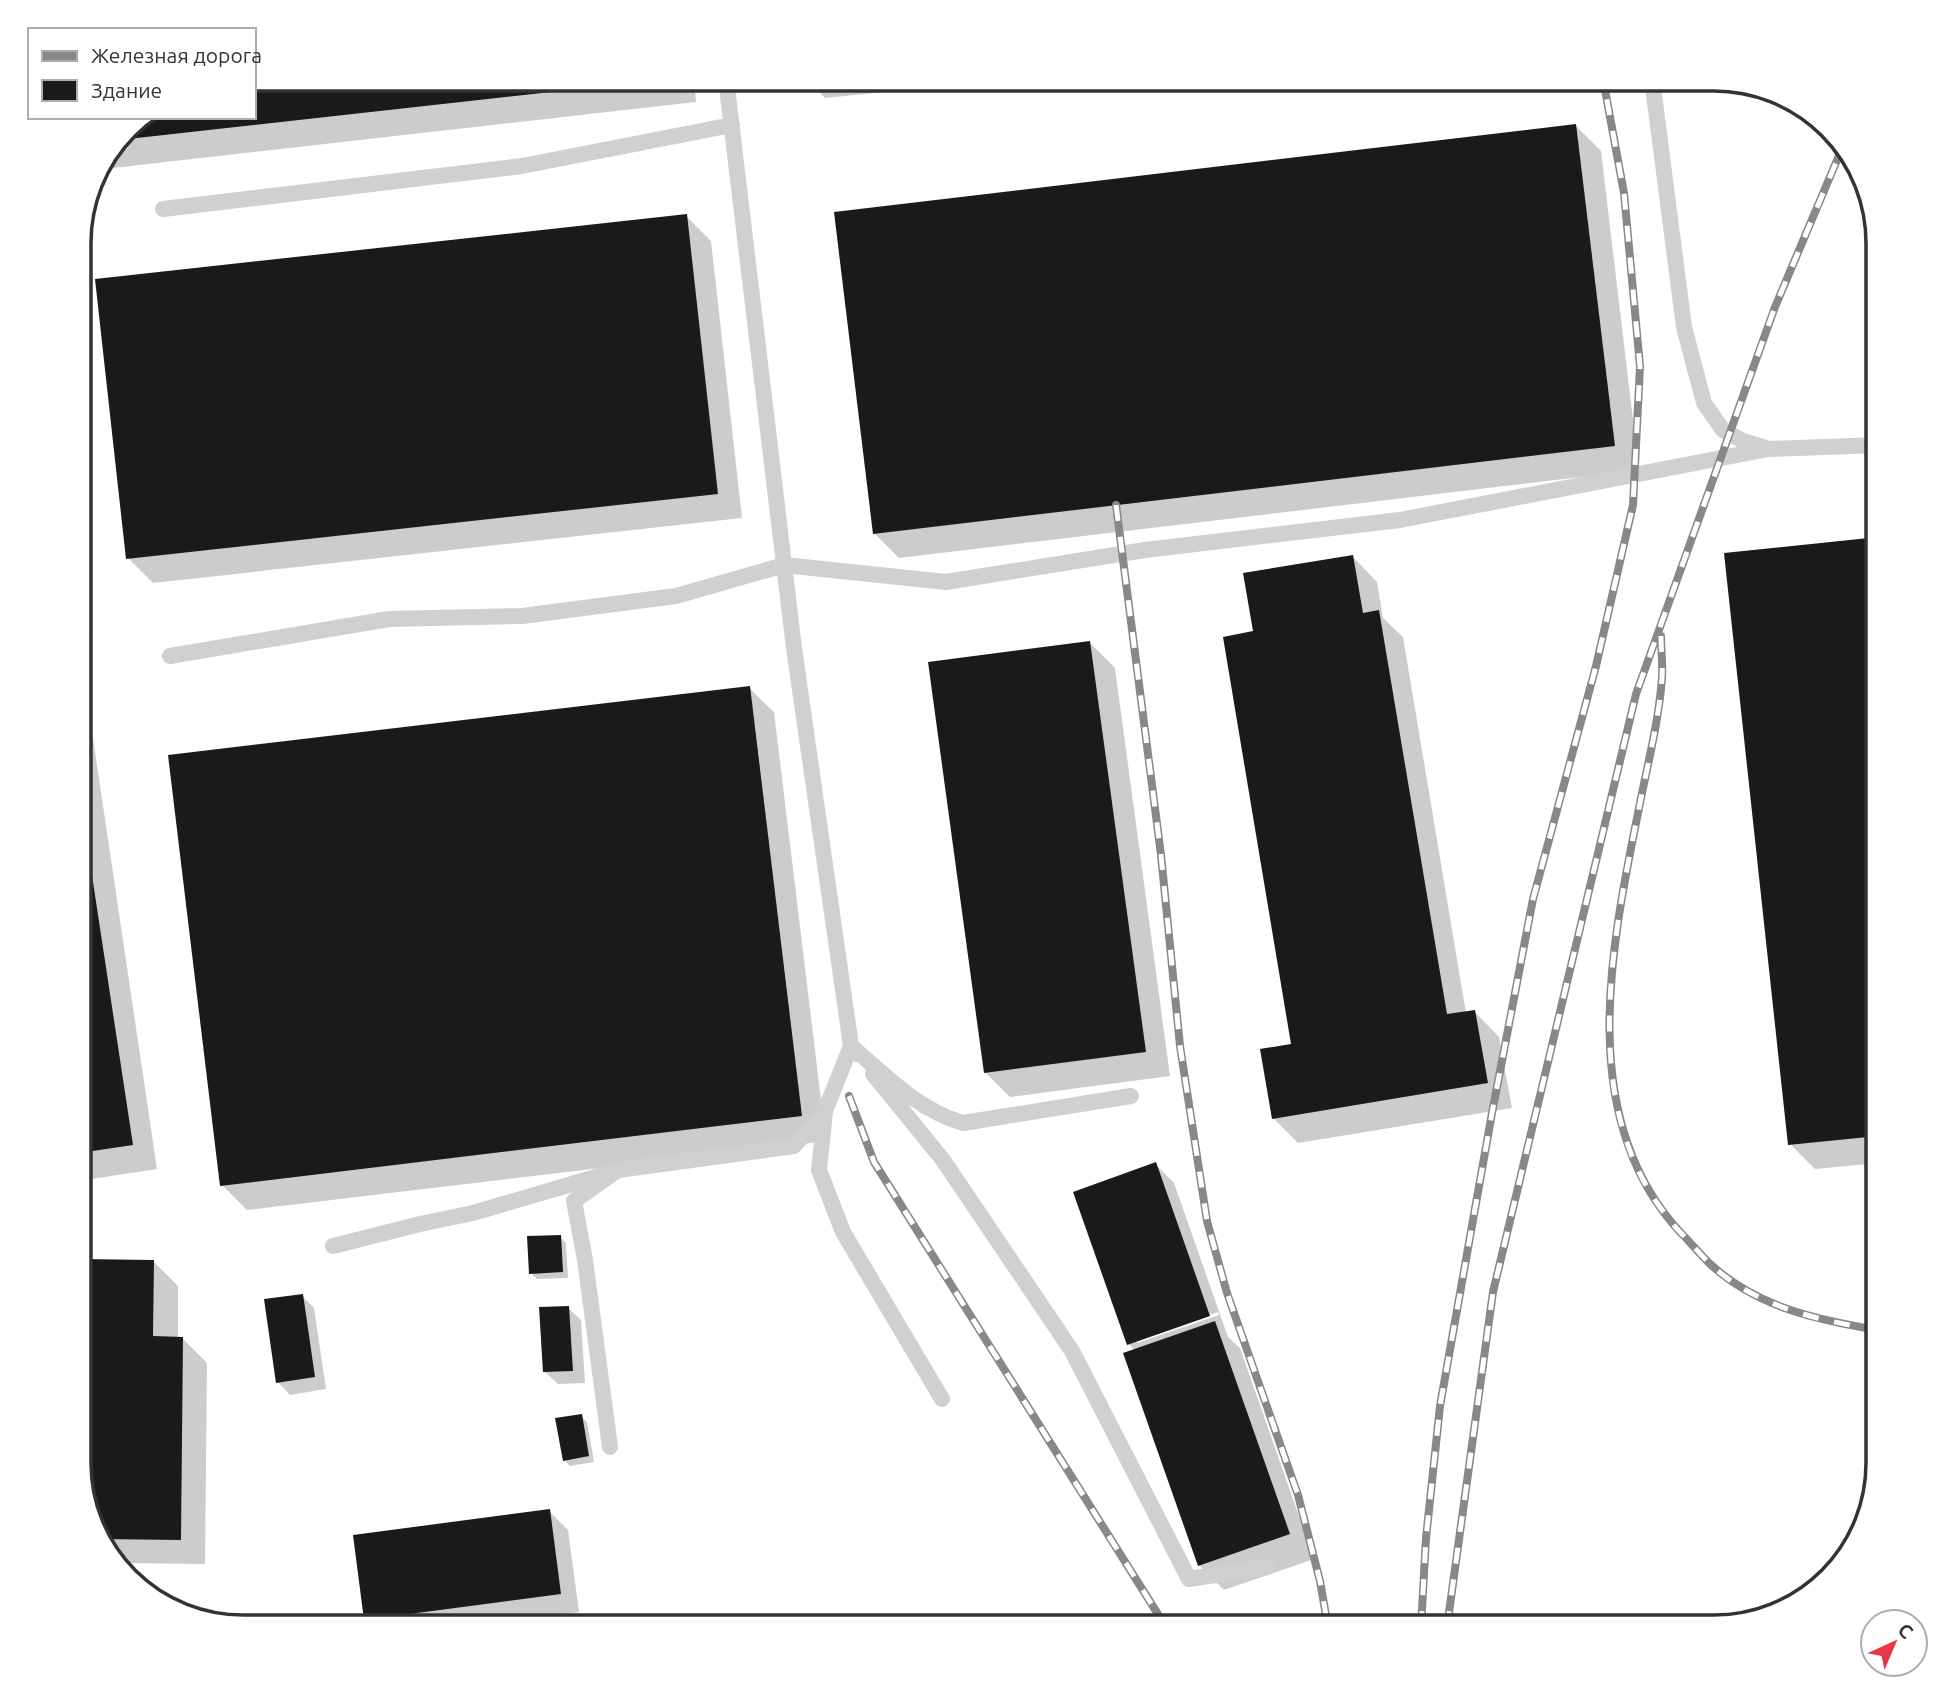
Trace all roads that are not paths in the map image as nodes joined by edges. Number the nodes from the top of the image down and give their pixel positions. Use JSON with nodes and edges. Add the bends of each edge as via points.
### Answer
{"nodes":[{"id":1,"x":728,"y":91,"type":"edge"},
{"id":2,"x":1654,"y":91,"type":"edge"},
{"id":3,"x":732,"y":125,"type":"junction"},
{"id":4,"x":163,"y":209,"type":"dead end"},
{"id":5,"x":1866,"y":446,"type":"edge"},
{"id":6,"x":1768,"y":449,"type":"junction"},
{"id":7,"x":784,"y":565,"type":"junction"},
{"id":8,"x":170,"y":656,"type":"dead end"},
{"id":9,"x":851,"y":1046,"type":"junction"},
{"id":10,"x":1131,"y":1096,"type":"dead end"},
{"id":11,"x":825,"y":1111,"type":"junction"},
{"id":12,"x":618,"y":1170,"type":"junction"},
{"id":13,"x":333,"y":1247,"type":"dead end"},
{"id":14,"x":942,"y":1399,"type":"dead end"},
{"id":15,"x":610,"y":1447,"type":"dead end"},
{"id":16,"x":1267,"y":1567,"type":"dead end"}],
"edges":[{"from":1,"to":3,"type":"lane"},
{"from":2,"to":6,"type":"lane","via":[[1684,327],[1703,403],[1723,430]]},
{"from":3,"to":4,"type":"lane","via":[[522,166]]},
{"from":3,"to":7,"type":"lane"},
{"from":5,"to":6,"type":"lane"},
{"from":6,"to":7,"type":"lane","via":[[1400,520],[1145,551],[946,582]]},
{"from":7,"to":8,"type":"lane","via":[[676,596],[522,616],[389,620]]},
{"from":7,"to":9,"type":"lane"},
{"from":9,"to":10,"type":"lane","via":[[918,1103],[963,1123]]},
{"from":9,"to":11,"type":"lane"},
{"from":9,"to":16,"type":"lane","via":[[943,1160],[1072,1351],[1189,1579]]},
{"from":11,"to":12,"type":"lane","via":[[794,1146]]},
{"from":11,"to":14,"type":"lane","via":[[819,1170],[843,1232]]},
{"from":12,"to":13,"type":"lane","via":[[473,1213]]},
{"from":12,"to":15,"type":"lane","via":[[574,1201]]}]}
